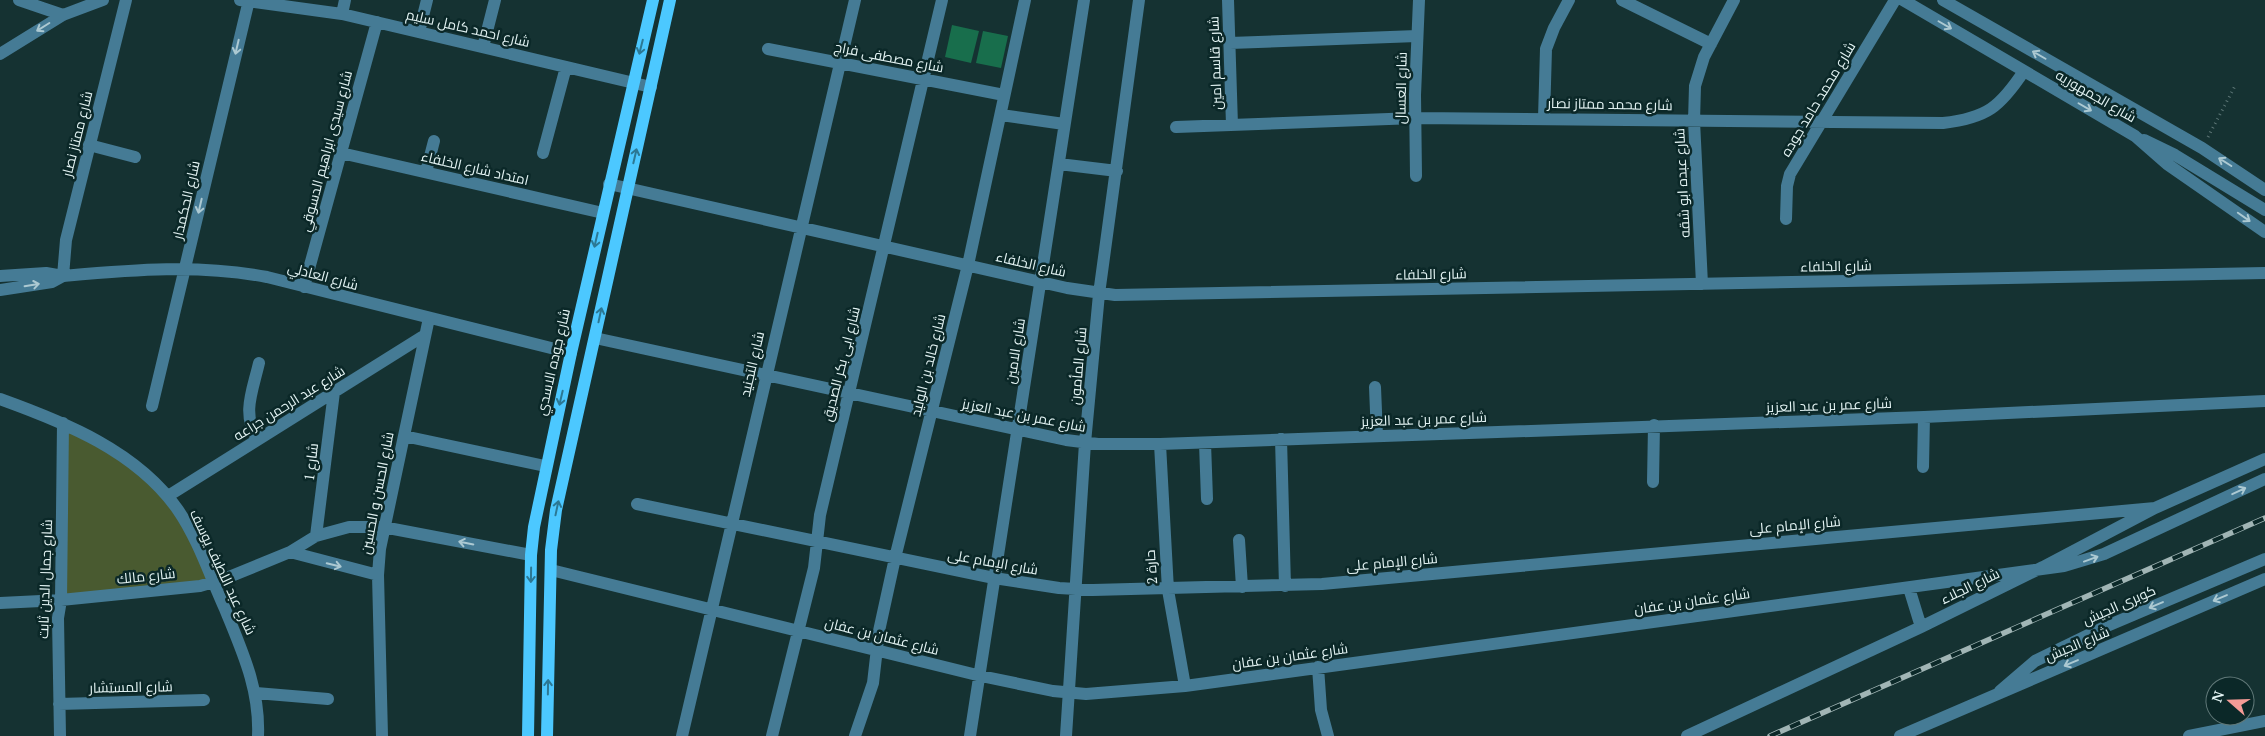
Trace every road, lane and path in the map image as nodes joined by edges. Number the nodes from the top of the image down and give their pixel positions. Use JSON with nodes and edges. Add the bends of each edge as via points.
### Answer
{"nodes":[{"id":1,"x":19,"y":0,"type":"edge"},
{"id":2,"x":103,"y":0,"type":"edge"},
{"id":3,"x":126,"y":0,"type":"edge"},
{"id":4,"x":245,"y":0,"type":"edge"},
{"id":5,"x":345,"y":0,"type":"edge"},
{"id":6,"x":427,"y":0,"type":"edge"},
{"id":7,"x":495,"y":0,"type":"edge"},
{"id":8,"x":653,"y":0,"type":"edge"},
{"id":9,"x":670,"y":0,"type":"edge"},
{"id":10,"x":855,"y":0,"type":"edge"},
{"id":11,"x":942,"y":0,"type":"edge"},
{"id":12,"x":1025,"y":0,"type":"edge"},
{"id":13,"x":1084,"y":0,"type":"edge"},
{"id":14,"x":1139,"y":0,"type":"edge"},
{"id":15,"x":1228,"y":0,"type":"edge"},
{"id":16,"x":1419,"y":0,"type":"edge"},
{"id":17,"x":1569,"y":0,"type":"edge"},
{"id":18,"x":1622,"y":0,"type":"edge"},
{"id":19,"x":1734,"y":0,"type":"edge"},
{"id":20,"x":1895,"y":0,"type":"edge"},
{"id":21,"x":1903,"y":0,"type":"edge"},
{"id":22,"x":1942,"y":0,"type":"edge"},
{"id":23,"x":342,"y":14,"type":"junction"},
{"id":24,"x":63,"y":15,"type":"junction"},
{"id":25,"x":377,"y":22,"type":"junction"},
{"id":26,"x":419,"y":32,"type":"junction"},
{"id":27,"x":1417,"y":36,"type":"junction"},
{"id":28,"x":1230,"y":43,"type":"junction"},
{"id":29,"x":1711,"y":44,"type":"junction"},
{"id":30,"x":483,"y":47,"type":"junction"},
{"id":31,"x":768,"y":49,"type":"dead end"},
{"id":32,"x":0,"y":54,"type":"edge"},
{"id":33,"x":840,"y":62,"type":"junction"},
{"id":34,"x":566,"y":67,"type":"junction"},
{"id":35,"x":2024,"y":71,"type":"junction"},
{"id":36,"x":924,"y":80,"type":"junction"},
{"id":37,"x":632,"y":83,"type":"junction"},
{"id":38,"x":2236,"y":86,"type":"dead end"},
{"id":39,"x":651,"y":87,"type":"junction"},
{"id":40,"x":1004,"y":95,"type":"junction"},
{"id":41,"x":1001,"y":115,"type":"junction"},
{"id":42,"x":1415,"y":118,"type":"junction"},
{"id":43,"x":1544,"y":118,"type":"junction"},
{"id":44,"x":1694,"y":121,"type":"junction"},
{"id":45,"x":1821,"y":122,"type":"junction"},
{"id":46,"x":1064,"y":124,"type":"junction"},
{"id":47,"x":1232,"y":125,"type":"junction"},
{"id":48,"x":1176,"y":127,"type":"dead end"},
{"id":49,"x":2135,"y":136,"type":"junction"},
{"id":50,"x":434,"y":141,"type":"dead end"},
{"id":51,"x":89,"y":145,"type":"junction"},
{"id":52,"x":2202,"y":148,"type":"junction"},
{"id":53,"x":341,"y":153,"type":"junction"},
{"id":54,"x":543,"y":153,"type":"dead end"},
{"id":55,"x":135,"y":157,"type":"dead end"},
{"id":56,"x":1059,"y":164,"type":"junction"},
{"id":57,"x":426,"y":172,"type":"junction"},
{"id":58,"x":1117,"y":172,"type":"junction"},
{"id":59,"x":1416,"y":176,"type":"dead end"},
{"id":60,"x":610,"y":184,"type":"junction"},
{"id":61,"x":628,"y":188,"type":"junction"},
{"id":62,"x":2265,"y":190,"type":"edge"},
{"id":63,"x":2265,"y":210,"type":"edge"},
{"id":64,"x":602,"y":213,"type":"junction"},
{"id":65,"x":1786,"y":219,"type":"dead end"},
{"id":66,"x":800,"y":227,"type":"junction"},
{"id":67,"x":2265,"y":232,"type":"edge"},
{"id":68,"x":885,"y":247,"type":"junction"},
{"id":69,"x":968,"y":266,"type":"junction"},
{"id":70,"x":186,"y":268,"type":"junction"},
{"id":71,"x":2265,"y":273,"type":"edge"},
{"id":72,"x":0,"y":276,"type":"edge"},
{"id":73,"x":63,"y":276,"type":"junction"},
{"id":74,"x":1041,"y":282,"type":"junction"},
{"id":75,"x":1702,"y":284,"type":"junction"},
{"id":76,"x":304,"y":288,"type":"junction"},
{"id":77,"x":0,"y":290,"type":"edge"},
{"id":78,"x":1099,"y":294,"type":"junction"},
{"id":79,"x":429,"y":318,"type":"junction"},
{"id":80,"x":425,"y":335,"type":"junction"},
{"id":81,"x":595,"y":338,"type":"junction"},
{"id":82,"x":571,"y":353,"type":"junction"},
{"id":83,"x":259,"y":364,"type":"dead end"},
{"id":84,"x":765,"y":376,"type":"junction"},
{"id":85,"x":1374,"y":387,"type":"dead end"},
{"id":86,"x":334,"y":392,"type":"junction"},
{"id":87,"x":849,"y":394,"type":"junction"},
{"id":88,"x":0,"y":399,"type":"edge"},
{"id":89,"x":2265,"y":401,"type":"edge"},
{"id":90,"x":152,"y":406,"type":"dead end"},
{"id":91,"x":932,"y":412,"type":"junction"},
{"id":92,"x":1924,"y":417,"type":"junction"},
{"id":93,"x":63,"y":423,"type":"junction"},
{"id":94,"x":1654,"y":425,"type":"junction"},
{"id":95,"x":1018,"y":430,"type":"junction"},
{"id":96,"x":404,"y":436,"type":"junction"},
{"id":97,"x":1377,"y":436,"type":"junction"},
{"id":98,"x":257,"y":440,"type":"junction"},
{"id":99,"x":1281,"y":440,"type":"junction"},
{"id":100,"x":1205,"y":442,"type":"junction"},
{"id":101,"x":1085,"y":443,"type":"junction"},
{"id":102,"x":1160,"y":444,"type":"junction"},
{"id":103,"x":2265,"y":459,"type":"edge"},
{"id":104,"x":545,"y":466,"type":"junction"},
{"id":105,"x":1923,"y":467,"type":"dead end"},
{"id":106,"x":2265,"y":479,"type":"edge"},
{"id":107,"x":1653,"y":482,"type":"dead end"},
{"id":108,"x":168,"y":496,"type":"junction"},
{"id":109,"x":1207,"y":500,"type":"dead end"},
{"id":110,"x":637,"y":504,"type":"dead end"},
{"id":111,"x":2155,"y":508,"type":"junction"},
{"id":112,"x":731,"y":524,"type":"junction"},
{"id":113,"x":383,"y":527,"type":"junction"},
{"id":114,"x":316,"y":536,"type":"junction"},
{"id":115,"x":1239,"y":540,"type":"dead end"},
{"id":116,"x":817,"y":542,"type":"junction"},
{"id":117,"x":290,"y":552,"type":"junction"},
{"id":118,"x":531,"y":555,"type":"junction"},
{"id":119,"x":895,"y":558,"type":"junction"},
{"id":120,"x":2265,"y":559,"type":"edge"},
{"id":121,"x":2043,"y":567,"type":"junction"},
{"id":122,"x":551,"y":570,"type":"junction"},
{"id":123,"x":378,"y":575,"type":"junction"},
{"id":124,"x":994,"y":578,"type":"junction"},
{"id":125,"x":2265,"y":579,"type":"edge"},
{"id":126,"x":213,"y":583,"type":"junction"},
{"id":127,"x":1285,"y":586,"type":"junction"},
{"id":128,"x":1242,"y":587,"type":"junction"},
{"id":129,"x":1909,"y":588,"type":"junction"},
{"id":130,"x":1075,"y":590,"type":"junction"},
{"id":131,"x":1168,"y":590,"type":"junction"},
{"id":132,"x":60,"y":600,"type":"junction"},
{"id":133,"x":0,"y":603,"type":"edge"},
{"id":134,"x":711,"y":609,"type":"junction"},
{"id":135,"x":1921,"y":627,"type":"junction"},
{"id":136,"x":799,"y":631,"type":"junction"},
{"id":137,"x":878,"y":651,"type":"junction"},
{"id":138,"x":1318,"y":667,"type":"junction"},
{"id":139,"x":981,"y":676,"type":"junction"},
{"id":140,"x":1185,"y":686,"type":"junction"},
{"id":141,"x":256,"y":693,"type":"junction"},
{"id":142,"x":1070,"y":693,"type":"junction"},
{"id":143,"x":1996,"y":696,"type":"junction"},
{"id":144,"x":328,"y":699,"type":"dead end"},
{"id":145,"x":204,"y":700,"type":"dead end"},
{"id":146,"x":59,"y":704,"type":"junction"},
{"id":147,"x":2265,"y":721,"type":"edge"},
{"id":148,"x":60,"y":736,"type":"edge"},
{"id":149,"x":258,"y":736,"type":"edge"},
{"id":150,"x":382,"y":736,"type":"edge"},
{"id":151,"x":528,"y":736,"type":"edge"},
{"id":152,"x":547,"y":736,"type":"edge"},
{"id":153,"x":682,"y":736,"type":"edge"},
{"id":154,"x":772,"y":736,"type":"edge"},
{"id":155,"x":855,"y":736,"type":"edge"},
{"id":156,"x":970,"y":736,"type":"edge"},
{"id":157,"x":1066,"y":736,"type":"edge"},
{"id":158,"x":1328,"y":736,"type":"edge"},
{"id":159,"x":1687,"y":736,"type":"edge"},
{"id":160,"x":1900,"y":736,"type":"edge"},
{"id":161,"x":2188,"y":736,"type":"edge"}],
"edges":[{"from":1,"to":24,"type":"street"},
{"from":2,"to":24,"type":"street"},
{"from":3,"to":51,"type":"street","name":"شارع ممتاز نصار"},
{"from":4,"to":23,"type":"street","name":"شارع احمد كامل سليم"},
{"from":4,"to":70,"type":"street","name":"شارع الحكمدار","one_way":true},
{"from":5,"to":23,"type":"street"},
{"from":6,"to":26,"type":"street"},
{"from":7,"to":30,"type":"street"},
{"from":8,"to":37,"type":"main road","name":"شارع جوده الاسدي","one_way":true},
{"from":9,"to":39,"type":"main road"},
{"from":10,"to":33,"type":"street","name":"شارع التجنيد"},
{"from":11,"to":36,"type":"street","name":"شارع ابى بكر الصديق"},
{"from":12,"to":40,"type":"street","name":"شارع خالد بن الوليد"},
{"from":13,"to":46,"type":"street","name":"شارع الامين"},
{"from":14,"to":58,"type":"street","name":"شارع المأمون"},
{"from":15,"to":28,"type":"street","name":"شارع قاسم امين"},
{"from":16,"to":27,"type":"street","name":"شارع العسال"},
{"from":17,"to":43,"type":"street","via":[[1546,50]]},
{"from":18,"to":29,"type":"street"},
{"from":19,"to":29,"type":"street","name":"شارع عبده ابو شقه"},
{"from":20,"to":45,"type":"street","name":"شارع محمد حامد جوده"},
{"from":21,"to":35,"type":"street","name":"شارع الجمهوريه","one_way":true},
{"from":52,"to":22,"type":"street","name":"شارع الجمهوريه","one_way":true},
{"from":23,"to":25,"type":"street","name":"شارع احمد كامل سليم"},
{"from":24,"to":32,"type":"street","one_way":true},
{"from":25,"to":26,"type":"street","name":"شارع احمد كامل سليم"},
{"from":25,"to":53,"type":"street","name":"شارع سيدى ابراهيم الدسوقي"},
{"from":26,"to":30,"type":"street","name":"شارع احمد كامل سليم"},
{"from":27,"to":28,"type":"street"},
{"from":27,"to":42,"type":"street","name":"شارع العسال"},
{"from":28,"to":47,"type":"street","name":"شارع قاسم امين"},
{"from":29,"to":44,"type":"street","name":"شارع عبده ابو شقه","via":[[1698,72]]},
{"from":30,"to":34,"type":"street","name":"شارع احمد كامل سليم"},
{"from":31,"to":33,"type":"street","name":"شارع مصطفى فراج"},
{"from":33,"to":36,"type":"street","name":"شارع مصطفى فراج"},
{"from":33,"to":66,"type":"street","name":"شارع التجنيد"},
{"from":34,"to":37,"type":"street","name":"شارع احمد كامل سليم"},
{"from":34,"to":54,"type":"street"},
{"from":35,"to":45,"type":"street","name":"شارع محمد ممتاز نصار","via":[[2005,98],[1976,117],[1943,124]]},
{"from":35,"to":49,"type":"street","name":"شارع الجمهوريه","one_way":true},
{"from":36,"to":40,"type":"street","name":"شارع مصطفى فراج"},
{"from":36,"to":68,"type":"street","name":"شارع ابى بكر الصديق"},
{"from":37,"to":39,"type":"street","name":"شارع احمد كامل سليم"},
{"from":37,"to":60,"type":"main road","name":"شارع جوده الاسدي"},
{"from":38,"to":52,"type":"path"},
{"from":61,"to":39,"type":"main road","one_way":true},
{"from":40,"to":41,"type":"street","name":"شارع خالد بن الوليد"},
{"from":41,"to":46,"type":"street"},
{"from":41,"to":69,"type":"street","name":"شارع خالد بن الوليد"},
{"from":42,"to":43,"type":"street","name":"شارع محمد ممتاز نصار"},
{"from":42,"to":47,"type":"street","name":"شارع محمد ممتاز نصار"},
{"from":42,"to":59,"type":"street","name":"شارع العسال"},
{"from":43,"to":44,"type":"street","name":"شارع محمد ممتاز نصار"},
{"from":44,"to":45,"type":"street","name":"شارع محمد ممتاز نصار"},
{"from":44,"to":75,"type":"street","name":"شارع عبده ابو شقه"},
{"from":45,"to":65,"type":"street","name":"شارع محمد حامد جوده","via":[[1788,178]]},
{"from":46,"to":56,"type":"street","name":"شارع الامين"},
{"from":47,"to":48,"type":"street","name":"شارع محمد ممتاز نصار"},
{"from":49,"to":63,"type":"street","via":[[2175,155]]},
{"from":49,"to":67,"type":"street","name":"شارع الجمهوريه","one_way":true,"via":[[2167,164]]},
{"from":50,"to":57,"type":"street"},
{"from":51,"to":55,"type":"street"},
{"from":51,"to":73,"type":"street","name":"شارع ممتاز نصار","via":[[66,240]]},
{"from":62,"to":52,"type":"street","name":"شارع الجمهوريه","one_way":true},
{"from":53,"to":57,"type":"street","name":"امتداد شارع الخلفاء"},
{"from":53,"to":76,"type":"street","name":"شارع سيدى ابراهيم الدسوقي"},
{"from":56,"to":58,"type":"street"},
{"from":56,"to":74,"type":"street","name":"شارع الامين"},
{"from":57,"to":64,"type":"street","name":"امتداد شارع الخلفاء"},
{"from":58,"to":78,"type":"street","name":"شارع المأمون"},
{"from":60,"to":61,"type":"street","name":"شارع الخلفاء"},
{"from":60,"to":64,"type":"main road","name":"شارع جوده الاسدي"},
{"from":61,"to":66,"type":"street","name":"شارع الخلفاء"},
{"from":81,"to":61,"type":"main road","one_way":true},
{"from":64,"to":82,"type":"main road","name":"شارع جوده الاسدي","one_way":true},
{"from":66,"to":68,"type":"street","name":"شارع الخلفاء"},
{"from":66,"to":84,"type":"street","name":"شارع التجنيد"},
{"from":68,"to":69,"type":"street","name":"شارع الخلفاء"},
{"from":68,"to":87,"type":"street","name":"شارع ابى بكر الصديق"},
{"from":69,"to":74,"type":"street","name":"شارع الخلفاء"},
{"from":69,"to":91,"type":"street","name":"شارع خالد بن الوليد"},
{"from":70,"to":73,"type":"street","name":"شارع العادلي"},
{"from":70,"to":76,"type":"street","name":"شارع العادلي","via":[[247,273]]},
{"from":70,"to":90,"type":"street","name":"شارع الحكمدار"},
{"from":71,"to":75,"type":"street","name":"شارع الخلفاء"},
{"from":72,"to":73,"type":"street","name":"شارع العادلي","via":[[46,273]]},
{"from":77,"to":73,"type":"street","name":"شارع العادلي","one_way":true,"via":[[52,282]]},
{"from":74,"to":78,"type":"street","name":"شارع الخلفاء"},
{"from":74,"to":95,"type":"street","name":"شارع الامين"},
{"from":75,"to":78,"type":"street","name":"شارع الخلفاء","via":[[1132,296]]},
{"from":76,"to":79,"type":"street","name":"شارع العادلي"},
{"from":78,"to":101,"type":"street","name":"شارع المأمون"},
{"from":79,"to":80,"type":"street","name":"شارع الحسن و الحسين"},
{"from":79,"to":82,"type":"street","name":"شارع العادلي"},
{"from":80,"to":86,"type":"street","name":"شارع عبد الرحمن جراعه"},
{"from":80,"to":96,"type":"street","name":"شارع الحسن و الحسين"},
{"from":81,"to":84,"type":"street","name":"شارع عمر بن عبد العزيز"},
{"from":122,"to":81,"type":"main road","one_way":true,"via":[[556,510]]},
{"from":82,"to":104,"type":"main road","name":"شارع جوده الاسدي","one_way":true},
{"from":83,"to":98,"type":"street","via":[[248,407]]},
{"from":84,"to":87,"type":"street","name":"شارع عمر بن عبد العزيز"},
{"from":84,"to":112,"type":"street","name":"شارع التجنيد"},
{"from":85,"to":97,"type":"street"},
{"from":86,"to":98,"type":"street","name":"شارع عبد الرحمن جراعه"},
{"from":86,"to":114,"type":"street","name":"شارع 1"},
{"from":87,"to":91,"type":"street","name":"شارع عمر بن عبد العزيز"},
{"from":87,"to":116,"type":"street","name":"شارع ابى بكر الصديق","via":[[820,515]]},
{"from":88,"to":93,"type":"street","name":"شارع عبد اللطيف يوسف"},
{"from":89,"to":92,"type":"street","name":"شارع عمر بن عبد العزيز"},
{"from":91,"to":95,"type":"street","name":"شارع عمر بن عبد العزيز"},
{"from":91,"to":119,"type":"street","name":"شارع خالد بن الوليد"},
{"from":92,"to":94,"type":"street","name":"شارع عمر بن عبد العزيز"},
{"from":92,"to":105,"type":"street"},
{"from":93,"to":108,"type":"street","name":"شارع عبد اللطيف يوسف","via":[[138,467]]},
{"from":93,"to":132,"type":"street","name":"شارع جمال الدين ثابت"},
{"from":94,"to":97,"type":"street","name":"شارع عمر بن عبد العزيز"},
{"from":94,"to":107,"type":"street"},
{"from":95,"to":101,"type":"street","name":"شارع عمر بن عبد العزيز"},
{"from":95,"to":124,"type":"street","name":"شارع الامين"},
{"from":96,"to":104,"type":"street"},
{"from":96,"to":113,"type":"street","name":"شارع الحسن و الحسين"},
{"from":97,"to":99,"type":"street","name":"شارع عمر بن عبد العزيز"},
{"from":98,"to":108,"type":"street","name":"شارع عبد الرحمن جراعه"},
{"from":99,"to":100,"type":"street","name":"شارع عمر بن عبد العزيز"},
{"from":99,"to":127,"type":"street"},
{"from":100,"to":102,"type":"street","name":"شارع عمر بن عبد العزيز"},
{"from":100,"to":109,"type":"street"},
{"from":101,"to":102,"type":"street","name":"شارع عمر بن عبد العزيز"},
{"from":101,"to":130,"type":"street","name":"شارع المأمون"},
{"from":102,"to":131,"type":"street","name":"حارة 2"},
{"from":103,"to":111,"type":"street","name":"شارع الجلاء"},
{"from":104,"to":118,"type":"main road","name":"شارع جوده الاسدي"},
{"from":121,"to":106,"type":"street","name":"شارع عثمان بن عفان","one_way":true,"via":[[2085,561],[2104,554]]},
{"from":108,"to":126,"type":"street","name":"شارع عبد اللطيف يوسف","via":[[188,526]]},
{"from":110,"to":112,"type":"street","name":"شارع الإمام على"},
{"from":111,"to":121,"type":"street","name":"شارع الجلاء"},
{"from":111,"to":127,"type":"street","name":"شارع الإمام على"},
{"from":112,"to":116,"type":"street","name":"شارع الإمام على"},
{"from":112,"to":134,"type":"street","name":"شارع التجنيد"},
{"from":113,"to":114,"type":"street","name":"شارع مالك","via":[[349,527]]},
{"from":118,"to":113,"type":"street","name":"شارع مالك","one_way":true},
{"from":113,"to":123,"type":"street","name":"شارع الحسن و الحسين"},
{"from":114,"to":117,"type":"street","name":"شارع مالك"},
{"from":115,"to":128,"type":"street"},
{"from":116,"to":119,"type":"street","name":"شارع الإمام على"},
{"from":116,"to":136,"type":"street","name":"شارع ابى بكر الصديق"},
{"from":117,"to":123,"type":"street","one_way":true},
{"from":117,"to":126,"type":"street","name":"شارع مالك"},
{"from":118,"to":151,"type":"main road","name":"شارع جوده الاسدي","one_way":true},
{"from":119,"to":124,"type":"street","name":"شارع الإمام على"},
{"from":119,"to":137,"type":"street","name":"شارع خالد بن الوليد","via":[[879,631]]},
{"from":120,"to":143,"type":"street","name":"كوبرى الجيش","one_way":true,"via":[[2107,626],[2036,662]]},
{"from":121,"to":129,"type":"street","name":"شارع عثمان بن عفان"},
{"from":121,"to":135,"type":"street","name":"شارع الجلاء"},
{"from":122,"to":134,"type":"street","name":"شارع عثمان بن عفان"},
{"from":152,"to":122,"type":"main road","one_way":true},
{"from":123,"to":150,"type":"street","name":"شارع الحسن و الحسين"},
{"from":124,"to":130,"type":"street","name":"شارع الإمام على"},
{"from":124,"to":139,"type":"street","name":"شارع الامين"},
{"from":125,"to":143,"type":"street","name":"شارع الجيش","one_way":true},
{"from":126,"to":132,"type":"street","name":"شارع مالك"},
{"from":126,"to":141,"type":"street","name":"شارع عبد اللطيف يوسف","via":[[246,658]]},
{"from":127,"to":128,"type":"street","name":"شارع الإمام على"},
{"from":128,"to":131,"type":"street","name":"شارع الإمام على"},
{"from":129,"to":135,"type":"street"},
{"from":129,"to":138,"type":"street","name":"شارع عثمان بن عفان"},
{"from":130,"to":131,"type":"street","name":"شارع الإمام على"},
{"from":130,"to":142,"type":"street","name":"شارع المأمون"},
{"from":131,"to":140,"type":"street","name":"حارة 2"},
{"from":132,"to":133,"type":"street","name":"شارع مالك"},
{"from":132,"to":146,"type":"street","name":"شارع جمال الدين ثابت"},
{"from":134,"to":136,"type":"street","name":"شارع عثمان بن عفان"},
{"from":134,"to":153,"type":"street","name":"شارع التجنيد"},
{"from":135,"to":159,"type":"street","name":"شارع الجلاء"},
{"from":136,"to":137,"type":"street","name":"شارع عثمان بن عفان"},
{"from":136,"to":154,"type":"street","name":"شارع ابى بكر الصديق"},
{"from":137,"to":139,"type":"street","name":"شارع عثمان بن عفان"},
{"from":137,"to":155,"type":"street","name":"شارع خالد بن الوليد","via":[[873,683]]},
{"from":138,"to":140,"type":"street","name":"شارع عثمان بن عفان"},
{"from":138,"to":158,"type":"street","via":[[1321,710]]},
{"from":139,"to":142,"type":"street","name":"شارع عثمان بن عفان"},
{"from":139,"to":156,"type":"street","name":"شارع الامين"},
{"from":140,"to":142,"type":"street","name":"شارع عثمان بن عفان","via":[[1102,695]]},
{"from":141,"to":144,"type":"street"},
{"from":141,"to":149,"type":"street","name":"شارع عبد اللطيف يوسف"},
{"from":142,"to":157,"type":"street","name":"شارع المأمون"},
{"from":143,"to":160,"type":"street","name":"شارع الجيش"},
{"from":145,"to":146,"type":"street","name":"شارع المستشار"},
{"from":146,"to":148,"type":"street","name":"شارع جمال الدين ثابت"},
{"from":147,"to":161,"type":"street"}]}
